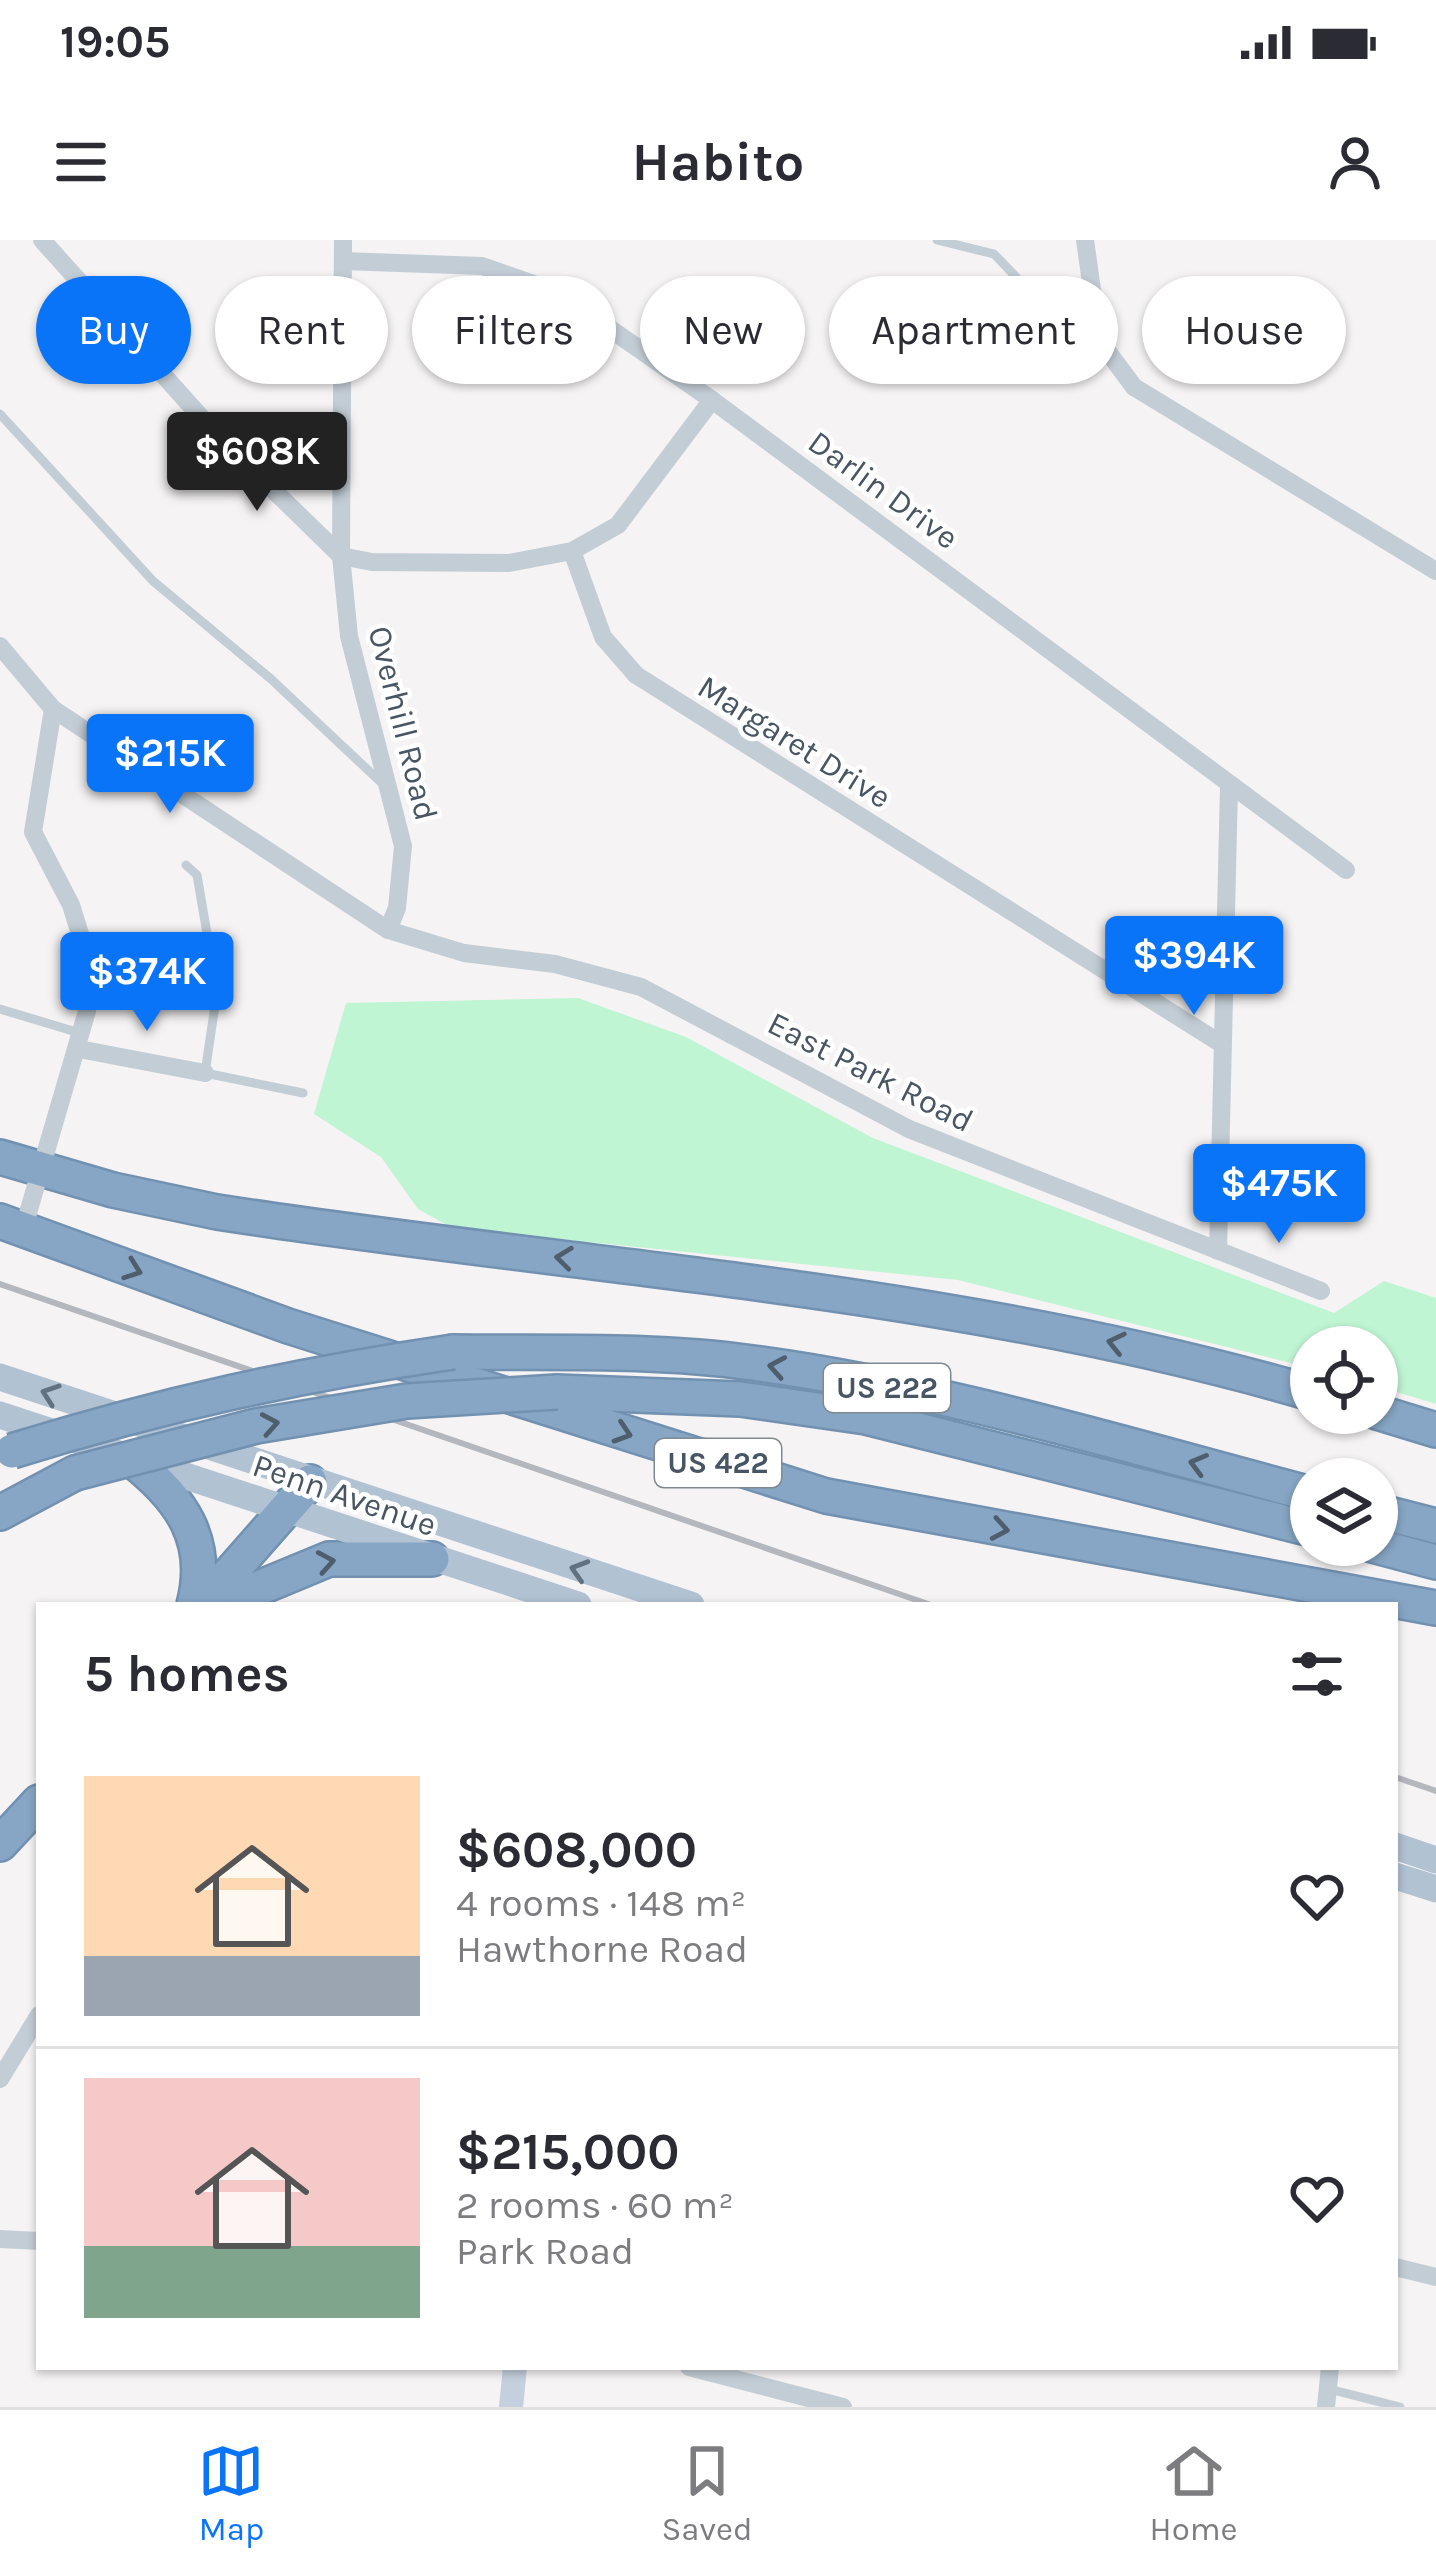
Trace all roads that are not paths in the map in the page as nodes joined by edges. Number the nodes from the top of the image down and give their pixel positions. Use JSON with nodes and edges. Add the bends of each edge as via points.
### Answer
{"nodes":[{"id":1,"x":43,"y":240,"type":"edge"},
{"id":2,"x":344,"y":240,"type":"edge"},
{"id":3,"x":937,"y":240,"type":"edge"},
{"id":4,"x":1085,"y":240,"type":"edge"},
{"id":5,"x":343,"y":261,"type":"junction"},
{"id":6,"x":1015,"y":276,"type":"edge"},
{"id":7,"x":1090,"y":276,"type":"edge"},
{"id":8,"x":1118,"y":369,"type":"edge"},
{"id":9,"x":712,"y":400,"type":"junction"},
{"id":10,"x":0,"y":415,"type":"edge"},
{"id":11,"x":572,"y":551,"type":"junction"},
{"id":12,"x":341,"y":556,"type":"junction"},
{"id":13,"x":1436,"y":571,"type":"edge"},
{"id":14,"x":0,"y":646,"type":"edge"},
{"id":15,"x":53,"y":709,"type":"junction"},
{"id":16,"x":1229,"y":786,"type":"junction"},
{"id":17,"x":393,"y":794,"type":"junction"},
{"id":18,"x":186,"y":866,"type":"dead end"},
{"id":19,"x":1346,"y":870,"type":"dead end"},
{"id":20,"x":388,"y":930,"type":"junction"},
{"id":21,"x":0,"y":1009,"type":"edge"},
{"id":22,"x":81,"y":1041,"type":"junction"},
{"id":23,"x":1220,"y":1043,"type":"junction"},
{"id":24,"x":206,"y":1073,"type":"junction"},
{"id":25,"x":303,"y":1093,"type":"dead end"},
{"id":26,"x":0,"y":1157,"type":"edge"},
{"id":27,"x":45,"y":1169,"type":"junction"},
{"id":28,"x":12,"y":1226,"type":"edge"},
{"id":29,"x":1218,"y":1251,"type":"junction"},
{"id":30,"x":1321,"y":1292,"type":"dead end"},
{"id":31,"x":0,"y":1377,"type":"edge"},
{"id":32,"x":1290,"y":1388,"type":"edge"},
{"id":33,"x":0,"y":1415,"type":"edge"},
{"id":34,"x":1398,"y":1418,"type":"edge"},
{"id":35,"x":1436,"y":1430,"type":"edge"},
{"id":36,"x":4,"y":1454,"type":"edge"},
{"id":37,"x":131,"y":1459,"type":"junction"},
{"id":38,"x":75,"y":1473,"type":"junction"},
{"id":39,"x":310,"y":1482,"type":"junction"},
{"id":40,"x":1290,"y":1489,"type":"edge"},
{"id":41,"x":0,"y":1498,"type":"edge"},
{"id":42,"x":0,"y":1513,"type":"edge"},
{"id":43,"x":290,"y":1514,"type":"junction"},
{"id":44,"x":1398,"y":1516,"type":"edge"},
{"id":45,"x":1290,"y":1524,"type":"edge"},
{"id":46,"x":1436,"y":1526,"type":"edge"},
{"id":47,"x":1398,"y":1552,"type":"edge"},
{"id":48,"x":432,"y":1558,"type":"junction"},
{"id":49,"x":1436,"y":1562,"type":"edge"},
{"id":50,"x":212,"y":1602,"type":"edge"},
{"id":51,"x":214,"y":1602,"type":"edge"},
{"id":52,"x":217,"y":1602,"type":"edge"},
{"id":53,"x":569,"y":1602,"type":"edge"},
{"id":54,"x":682,"y":1602,"type":"edge"},
{"id":55,"x":1436,"y":1609,"type":"edge"},
{"id":56,"x":36,"y":1805,"type":"edge"},
{"id":57,"x":36,"y":1834,"type":"edge"},
{"id":58,"x":0,"y":1844,"type":"edge"},
{"id":59,"x":1398,"y":1847,"type":"edge"},
{"id":60,"x":1436,"y":1860,"type":"edge"},
{"id":61,"x":0,"y":1866,"type":"edge"},
{"id":62,"x":1398,"y":1877,"type":"edge"},
{"id":63,"x":1436,"y":1889,"type":"edge"},
{"id":64,"x":36,"y":2020,"type":"edge"},
{"id":65,"x":0,"y":2078,"type":"edge"},
{"id":66,"x":0,"y":2239,"type":"edge"},
{"id":67,"x":36,"y":2241,"type":"edge"},
{"id":68,"x":1398,"y":2268,"type":"edge"},
{"id":69,"x":1436,"y":2278,"type":"edge"},
{"id":70,"x":515,"y":2370,"type":"edge"},
{"id":71,"x":701,"y":2370,"type":"edge"},
{"id":72,"x":1327,"y":2398,"type":"edge"},
{"id":73,"x":511,"y":2407,"type":"edge"},
{"id":74,"x":843,"y":2407,"type":"edge"},
{"id":75,"x":1400,"y":2407,"type":"edge"}],
"edges":[{"from":1,"to":12,"type":"street","via":[[218,436]]},
{"from":2,"to":5,"type":"street","name":"Overhill Road"},
{"from":3,"to":6,"type":"lane","via":[[994,254]]},
{"from":4,"to":7,"type":"street"},
{"from":5,"to":9,"type":"street","name":"Darlin Drive","via":[[440,262],[520,276],[583,308]]},
{"from":5,"to":12,"type":"street","name":"Overhill Road"},
{"from":8,"to":13,"type":"street","via":[[1148,399]]},
{"from":9,"to":11,"type":"street","via":[[618,525]]},
{"from":9,"to":16,"type":"street","name":"Darlin Drive"},
{"from":10,"to":17,"type":"lane","via":[[153,581]]},
{"from":11,"to":12,"type":"street","via":[[509,563]]},
{"from":11,"to":23,"type":"street","name":"Margaret Drive","via":[[603,637],[636,675]]},
{"from":12,"to":17,"type":"street","name":"Overhill Road","via":[[349,636]]},
{"from":14,"to":15,"type":"street","name":"East Park Road"},
{"from":15,"to":20,"type":"street","name":"East Park Road"},
{"from":15,"to":22,"type":"street","via":[[33,832],[84,946]]},
{"from":16,"to":19,"type":"street","name":"Darlin Drive"},
{"from":16,"to":23,"type":"street"},
{"from":17,"to":20,"type":"street","name":"Overhill Road","via":[[403,846]]},
{"from":18,"to":24,"type":"lane","via":[[197,875],[217,992]]},
{"from":20,"to":29,"type":"street","name":"East Park Road","via":[[641,987],[909,1129]]},
{"from":21,"to":22,"type":"lane"},
{"from":22,"to":24,"type":"street"},
{"from":22,"to":27,"type":"street"},
{"from":23,"to":29,"type":"street"},
{"from":24,"to":25,"type":"lane"},
{"from":26,"to":27,"type":"highway"},
{"from":27,"to":28,"type":"street"},
{"from":32,"to":27,"type":"highway","one_way":true,"via":[[996,1316],[299,1225]]},
{"from":28,"to":55,"type":"highway","number":"US 422","one_way":true,"via":[[288,1326],[826,1496]]},
{"from":29,"to":30,"type":"street","name":"East Park Road"},
{"from":39,"to":31,"type":"main road","name":"Penn Avenue","one_way":true},
{"from":33,"to":37,"type":"main road","name":"Penn Avenue"},
{"from":34,"to":35,"type":"highway"},
{"from":40,"to":36,"type":"highway","number":"US 222","one_way":true,"bridge":true,"via":[[876,1385],[653,1354],[454,1352],[301,1375],[159,1405]]},
{"from":37,"to":43,"type":"main road","name":"Penn Avenue"},
{"from":37,"to":50,"type":"highway","via":[[173,1497],[196,1535]]},
{"from":38,"to":41,"type":"highway","number":"US 222"},
{"from":38,"to":42,"type":"highway"},
{"from":38,"to":45,"type":"highway","number":"US 222","one_way":true,"bridge":true,"via":[[256,1426],[407,1401],[557,1392],[740,1399],[866,1417]]},
{"from":39,"to":43,"type":"highway"},
{"from":54,"to":39,"type":"main road","name":"Penn Avenue","one_way":true},
{"from":43,"to":48,"type":"main road","name":"Penn Avenue"},
{"from":43,"to":51,"type":"highway"},
{"from":44,"to":46,"type":"highway"},
{"from":47,"to":49,"type":"highway"},
{"from":52,"to":48,"type":"highway","one_way":true,"via":[[329,1559]]},
{"from":48,"to":53,"type":"main road","name":"Penn Avenue"},
{"from":56,"to":58,"type":"highway"},
{"from":57,"to":61,"type":"highway"},
{"from":59,"to":60,"type":"main road"},
{"from":62,"to":63,"type":"main road"},
{"from":64,"to":65,"type":"street"},
{"from":66,"to":67,"type":"street"},
{"from":68,"to":69,"type":"street"},
{"from":70,"to":73,"type":"street"},
{"from":71,"to":74,"type":"street"},
{"from":72,"to":75,"type":"lane"}]}
